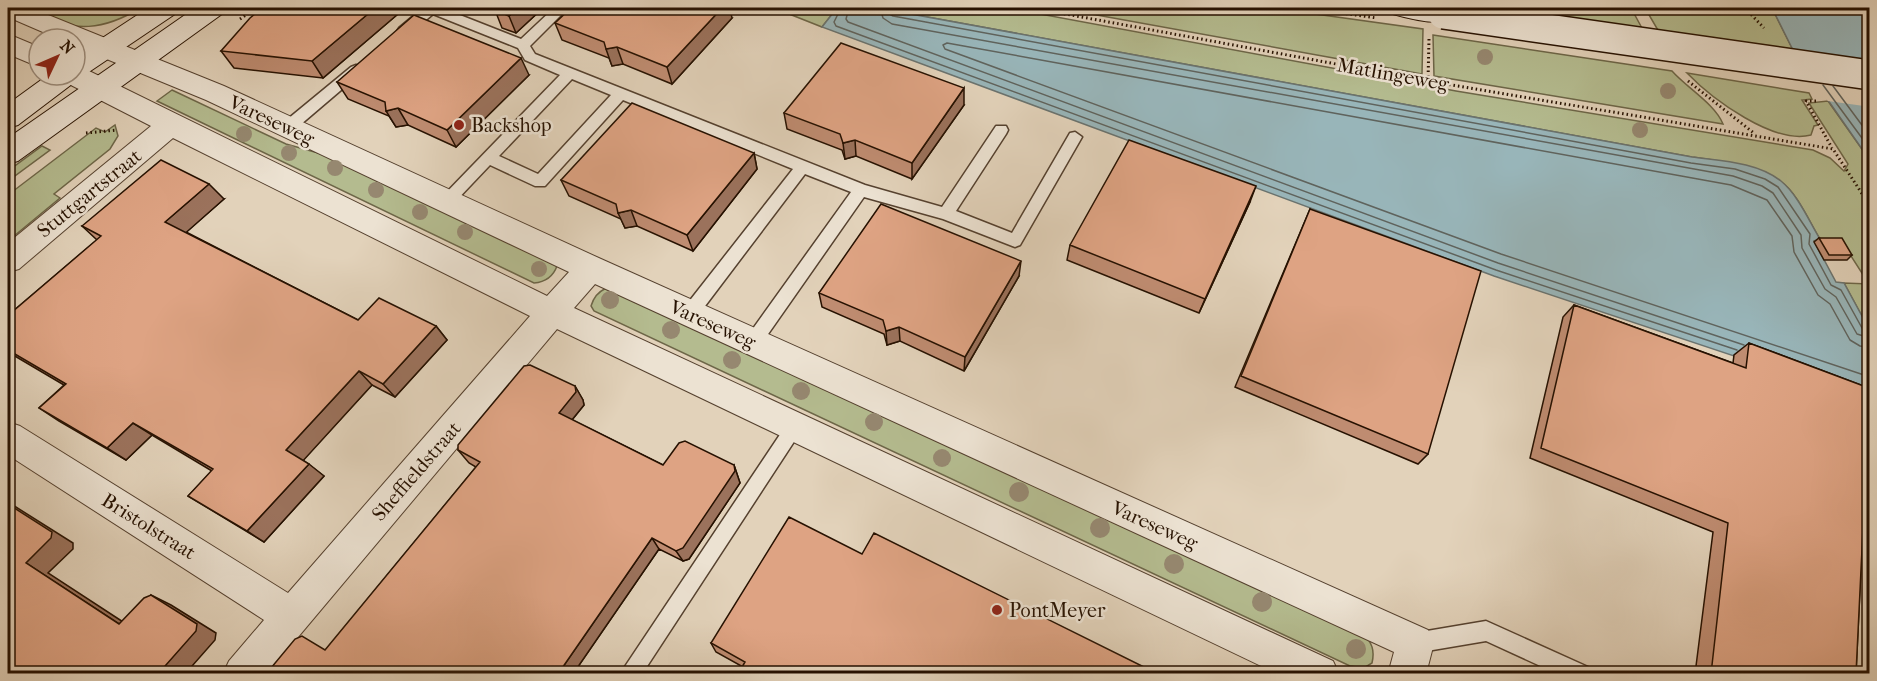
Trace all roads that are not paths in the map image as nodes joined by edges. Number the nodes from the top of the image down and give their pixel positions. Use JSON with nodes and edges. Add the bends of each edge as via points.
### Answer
{"nodes":[{"id":1,"x":9,"y":8,"type":"edge"},
{"id":2,"x":166,"y":8,"type":"edge"},
{"id":3,"x":213,"y":8,"type":"edge"},
{"id":4,"x":562,"y":8,"type":"edge"},
{"id":5,"x":1402,"y":8,"type":"edge"},
{"id":6,"x":395,"y":38,"type":"edge"},
{"id":7,"x":8,"y":43,"type":"edge"},
{"id":8,"x":523,"y":45,"type":"junction"},
{"id":9,"x":104,"y":50,"type":"junction"},
{"id":10,"x":27,"y":52,"type":"edge"},
{"id":11,"x":368,"y":60,"type":"edge"},
{"id":12,"x":136,"y":61,"type":"junction"},
{"id":13,"x":87,"y":62,"type":"edge"},
{"id":14,"x":570,"y":73,"type":"junction"},
{"id":15,"x":1869,"y":75,"type":"edge"},
{"id":16,"x":87,"y":81,"type":"edge"},
{"id":17,"x":87,"y":82,"type":"edge"},
{"id":18,"x":51,"y":87,"type":"edge"},
{"id":19,"x":80,"y":87,"type":"edge"},
{"id":20,"x":620,"y":94,"type":"junction"},
{"id":21,"x":8,"y":118,"type":"edge"},
{"id":22,"x":171,"y":125,"type":"junction"},
{"id":23,"x":288,"y":127,"type":"junction"},
{"id":24,"x":1000,"y":130,"type":"dead end"},
{"id":25,"x":1075,"y":137,"type":"dead end"},
{"id":26,"x":8,"y":153,"type":"edge"},
{"id":27,"x":489,"y":158,"type":"junction"},
{"id":28,"x":802,"y":167,"type":"junction"},
{"id":29,"x":861,"y":190,"type":"junction"},
{"id":30,"x":447,"y":201,"type":"junction"},
{"id":31,"x":946,"y":214,"type":"junction"},
{"id":32,"x":8,"y":260,"type":"edge"},
{"id":33,"x":590,"y":268,"type":"junction"},
{"id":34,"x":553,"y":313,"type":"junction"},
{"id":35,"x":690,"y":313,"type":"junction"},
{"id":36,"x":753,"y":342,"type":"junction"},
{"id":37,"x":795,"y":426,"type":"junction"},
{"id":38,"x":8,"y":437,"type":"edge"},
{"id":39,"x":291,"y":616,"type":"junction"},
{"id":40,"x":1411,"y":658,"type":"edge"},
{"id":41,"x":242,"y":674,"type":"edge"},
{"id":42,"x":630,"y":674,"type":"edge"},
{"id":43,"x":1320,"y":674,"type":"edge"},
{"id":44,"x":1581,"y":674,"type":"edge"}],
"edges":[{"from":1,"to":9,"type":"street","name":"Vareseweg"},
{"from":2,"to":9,"type":"main road"},
{"from":3,"to":12,"type":"main road"},
{"from":4,"to":8,"type":"lane"},
{"from":5,"to":15,"type":"main road","bridge":true},
{"from":6,"to":8,"type":"lane","via":[[431,8]]},
{"from":7,"to":10,"type":"street"},
{"from":8,"to":14,"type":"lane","via":[[530,57]]},
{"from":9,"to":12,"type":"street","name":"Vareseweg"},
{"from":9,"to":13,"type":"main road"},
{"from":11,"to":23,"type":"lane"},
{"from":12,"to":16,"type":"main road"},
{"from":12,"to":23,"type":"street","name":"Vareseweg"},
{"from":14,"to":20,"type":"lane"},
{"from":14,"to":27,"type":"lane"},
{"from":17,"to":22,"type":"street"},
{"from":18,"to":21,"type":"main road"},
{"from":19,"to":26,"type":"main road"},
{"from":20,"to":27,"type":"lane","via":[[540,182]]},
{"from":20,"to":28,"type":"lane"},
{"from":22,"to":32,"type":"street","name":"Stuttgartstraat"},
{"from":22,"to":34,"type":"street"},
{"from":23,"to":30,"type":"street","name":"Vareseweg"},
{"from":24,"to":31,"type":"lane"},
{"from":25,"to":31,"type":"lane","via":[[1015,242]]},
{"from":27,"to":30,"type":"lane"},
{"from":28,"to":29,"type":"lane"},
{"from":28,"to":35,"type":"lane"},
{"from":29,"to":31,"type":"lane"},
{"from":29,"to":36,"type":"lane"},
{"from":30,"to":33,"type":"street","name":"Vareseweg"},
{"from":33,"to":34,"type":"street","name":"Sheffieldstraat"},
{"from":33,"to":35,"type":"street","name":"Vareseweg"},
{"from":34,"to":37,"type":"street"},
{"from":34,"to":39,"type":"street","name":"Sheffieldstraat"},
{"from":35,"to":36,"type":"street","name":"Vareseweg"},
{"from":36,"to":40,"type":"street","name":"Vareseweg"},
{"from":37,"to":42,"type":"lane"},
{"from":37,"to":43,"type":"street"},
{"from":38,"to":39,"type":"street","name":"Bristolstraat"},
{"from":39,"to":41,"type":"street","name":"Sheffieldstraat"},
{"from":40,"to":44,"type":"lane","via":[[1486,631]]}]}
